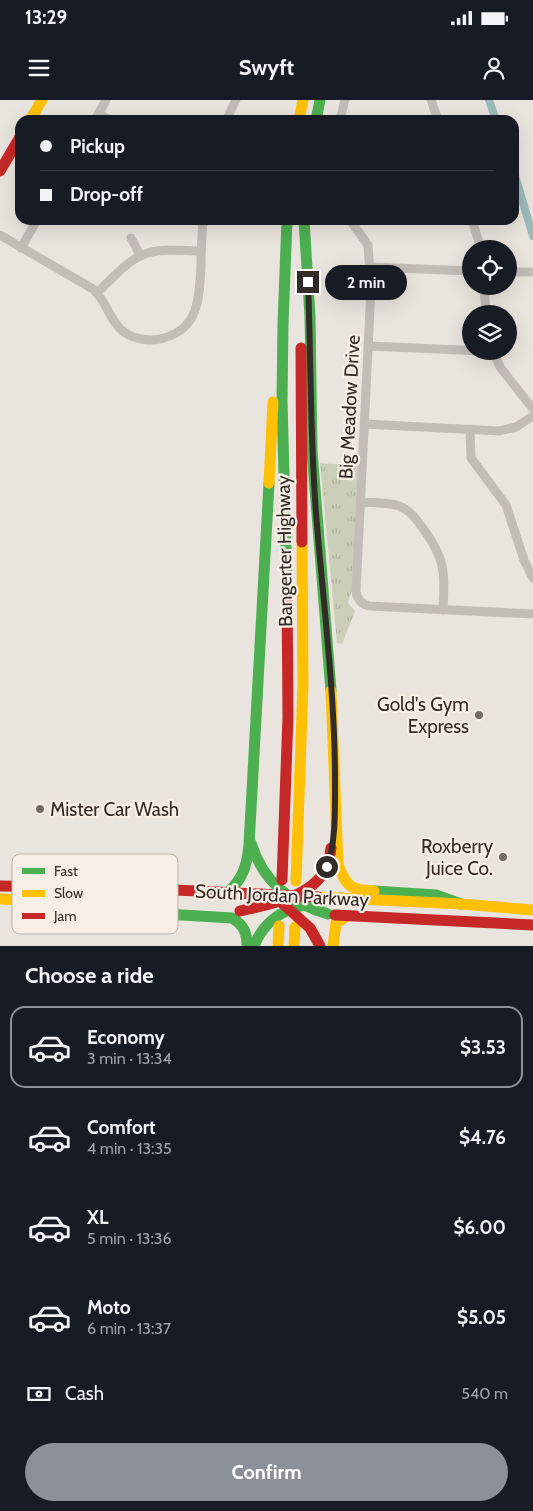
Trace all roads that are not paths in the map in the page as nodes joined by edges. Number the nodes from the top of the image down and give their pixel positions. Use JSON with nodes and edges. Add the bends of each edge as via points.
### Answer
{"nodes":[{"id":1,"x":42,"y":100,"type":"edge"},
{"id":2,"x":106,"y":100,"type":"edge"},
{"id":3,"x":303,"y":100,"type":"edge"},
{"id":4,"x":320,"y":100,"type":"edge"},
{"id":5,"x":345,"y":100,"type":"edge"},
{"id":6,"x":431,"y":100,"type":"edge"},
{"id":7,"x":235,"y":101,"type":"edge"},
{"id":8,"x":33,"y":115,"type":"edge"},
{"id":9,"x":98,"y":115,"type":"edge"},
{"id":10,"x":228,"y":115,"type":"edge"},
{"id":11,"x":300,"y":115,"type":"edge"},
{"id":12,"x":317,"y":115,"type":"edge"},
{"id":13,"x":341,"y":115,"type":"edge"},
{"id":14,"x":436,"y":115,"type":"edge"},
{"id":15,"x":15,"y":146,"type":"edge"},
{"id":16,"x":0,"y":171,"type":"edge"},
{"id":17,"x":34,"y":225,"type":"edge"},
{"id":18,"x":203,"y":225,"type":"edge"},
{"id":19,"x":287,"y":225,"type":"edge"},
{"id":20,"x":304,"y":225,"type":"edge"},
{"id":21,"x":304,"y":225,"type":"edge"},
{"id":22,"x":353,"y":225,"type":"edge"},
{"id":23,"x":474,"y":225,"type":"edge"},
{"id":24,"x":0,"y":236,"type":"edge"},
{"id":25,"x":131,"y":238,"type":"dead end"},
{"id":26,"x":478,"y":240,"type":"edge"},
{"id":27,"x":21,"y":248,"type":"junction"},
{"id":28,"x":201,"y":251,"type":"junction"},
{"id":29,"x":285,"y":254,"type":"junction"},
{"id":30,"x":140,"y":255,"type":"junction"},
{"id":31,"x":370,"y":267,"type":"junction"},
{"id":32,"x":462,"y":271,"type":"edge"},
{"id":33,"x":517,"y":272,"type":"edge"},
{"id":34,"x":533,"y":272,"type":"edge"},
{"id":35,"x":98,"y":293,"type":"junction"},
{"id":36,"x":369,"y":346,"type":"junction"},
{"id":37,"x":462,"y":350,"type":"edge"},
{"id":38,"x":497,"y":360,"type":"edge"},
{"id":39,"x":533,"y":409,"type":"edge"},
{"id":40,"x":533,"y":416,"type":"edge"},
{"id":41,"x":365,"y":424,"type":"junction"},
{"id":42,"x":470,"y":429,"type":"junction"},
{"id":43,"x":361,"y":502,"type":"junction"},
{"id":44,"x":533,"y":578,"type":"edge"},
{"id":45,"x":443,"y":610,"type":"junction"},
{"id":46,"x":533,"y":614,"type":"edge"},
{"id":47,"x":335,"y":807,"type":"junction"},
{"id":48,"x":250,"y":837,"type":"junction"},
{"id":49,"x":282,"y":880,"type":"dead end"},
{"id":50,"x":296,"y":881,"type":"dead end"},
{"id":51,"x":178,"y":890,"type":"edge"},
{"id":52,"x":228,"y":892,"type":"junction"},
{"id":53,"x":342,"y":898,"type":"junction"},
{"id":54,"x":288,"y":903,"type":"junction"},
{"id":55,"x":461,"y":904,"type":"junction"},
{"id":56,"x":304,"y":906,"type":"junction"},
{"id":57,"x":178,"y":907,"type":"edge"},
{"id":58,"x":533,"y":910,"type":"edge"},
{"id":59,"x":328,"y":914,"type":"junction"},
{"id":60,"x":178,"y":915,"type":"edge"},
{"id":61,"x":347,"y":916,"type":"junction"},
{"id":62,"x":533,"y":925,"type":"edge"},
{"id":63,"x":280,"y":926,"type":"dead end"},
{"id":64,"x":295,"y":927,"type":"dead end"},
{"id":65,"x":247,"y":946,"type":"edge"},
{"id":66,"x":254,"y":946,"type":"edge"},
{"id":67,"x":278,"y":946,"type":"edge"},
{"id":68,"x":294,"y":946,"type":"edge"},
{"id":69,"x":320,"y":946,"type":"edge"},
{"id":70,"x":333,"y":946,"type":"edge"}],
"edges":[{"from":1,"to":8,"type":"main road"},
{"from":2,"to":9,"type":"street"},
{"from":3,"to":11,"type":"main road"},
{"from":4,"to":12,"type":"main road"},
{"from":5,"to":13,"type":"street"},
{"from":6,"to":14,"type":"street"},
{"from":7,"to":10,"type":"street"},
{"from":15,"to":16,"type":"main road"},
{"from":17,"to":27,"type":"street"},
{"from":18,"to":28,"type":"street"},
{"from":19,"to":29,"type":"main road","name":"Bangerter Highway"},
{"from":20,"to":47,"type":"main road","via":[[309,287],[312,451],[332,698]]},
{"from":21,"to":50,"type":"main road","name":"Bangerter Highway","via":[[299,404],[303,684]]},
{"from":22,"to":31,"type":"street","name":"Big Meadow Drive","via":[[368,246]]},
{"from":23,"to":26,"type":"street"},
{"from":24,"to":27,"type":"street"},
{"from":25,"to":30,"type":"street"},
{"from":27,"to":35,"type":"street"},
{"from":28,"to":30,"type":"street","via":[[160,250]]},
{"from":28,"to":35,"type":"street","via":[[195,313],[185,327],[168,337],[141,339],[123,331],[113,321]]},
{"from":29,"to":48,"type":"main road","via":[[271,432]]},
{"from":29,"to":49,"type":"main road","name":"Bangerter Highway","via":[[282,409],[289,705]]},
{"from":30,"to":35,"type":"street","via":[[125,265]]},
{"from":31,"to":32,"type":"street"},
{"from":31,"to":36,"type":"street","name":"Big Meadow Drive"},
{"from":33,"to":34,"type":"street"},
{"from":36,"to":37,"type":"street"},
{"from":36,"to":41,"type":"street","name":"Big Meadow Drive"},
{"from":38,"to":39,"type":"street"},
{"from":40,"to":42,"type":"street","via":[[510,429]]},
{"from":41,"to":42,"type":"street"},
{"from":41,"to":43,"type":"street","name":"Big Meadow Drive"},
{"from":42,"to":44,"type":"street","via":[[471,458],[506,504]]},
{"from":43,"to":45,"type":"street","via":[[403,507],[427,533],[436,546],[443,568]]},
{"from":43,"to":45,"type":"street","name":"Big Meadow Drive","via":[[356,591],[360,601],[369,606]]},
{"from":45,"to":46,"type":"street"},
{"from":47,"to":54,"type":"main road","via":[[327,867],[316,883]]},
{"from":47,"to":55,"type":"main road","via":[[338,866],[351,888],[362,892],[436,895]]},
{"from":48,"to":52,"type":"main road","via":[[242,878]]},
{"from":48,"to":54,"type":"main road","via":[[255,858]]},
{"from":51,"to":52,"type":"main road","name":"South Jordan Parkway"},
{"from":52,"to":54,"type":"main road","name":"South Jordan Parkway","via":[[267,894]]},
{"from":53,"to":54,"type":"main road","name":"South Jordan Parkway"},
{"from":53,"to":55,"type":"main road","name":"South Jordan Parkway"},
{"from":53,"to":56,"type":"main road"},
{"from":54,"to":56,"type":"main road"},
{"from":54,"to":57,"type":"main road","name":"South Jordan Parkway","via":[[240,911]]},
{"from":54,"to":59,"type":"main road","name":"South Jordan Parkway"},
{"from":54,"to":66,"type":"main road","via":[[258,933]]},
{"from":54,"to":69,"type":"main road","via":[[313,931]]},
{"from":55,"to":58,"type":"main road","name":"South Jordan Parkway"},
{"from":56,"to":59,"type":"main road"},
{"from":59,"to":61,"type":"main road","name":"South Jordan Parkway"},
{"from":60,"to":65,"type":"main road","via":[[239,921],[247,935]]},
{"from":61,"to":62,"type":"main road","name":"South Jordan Parkway"},
{"from":61,"to":70,"type":"main road","via":[[336,923]]},
{"from":63,"to":67,"type":"main road"},
{"from":64,"to":68,"type":"main road"}]}
